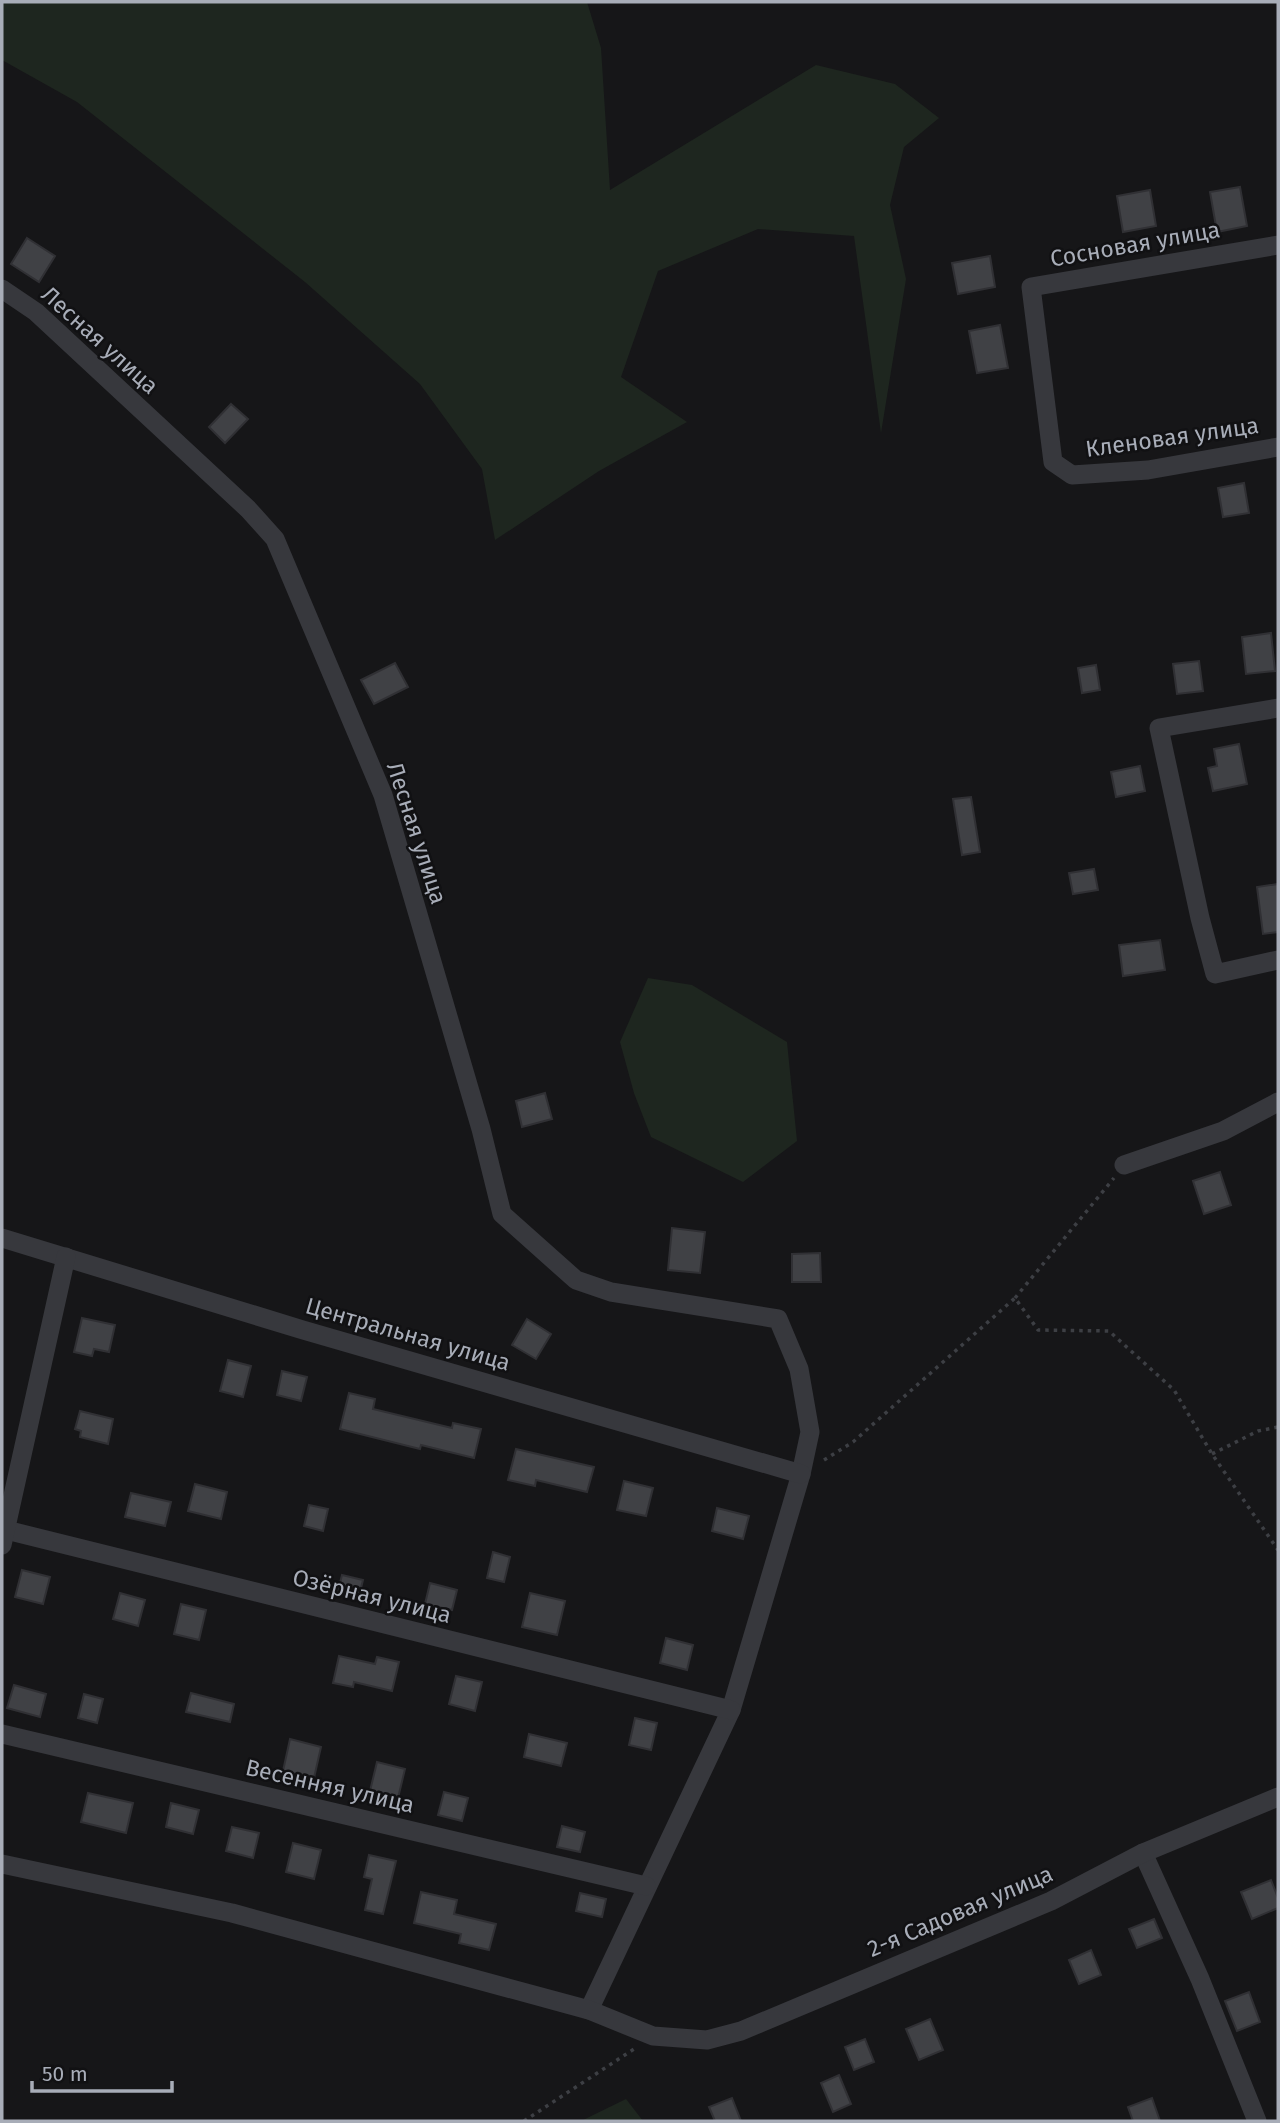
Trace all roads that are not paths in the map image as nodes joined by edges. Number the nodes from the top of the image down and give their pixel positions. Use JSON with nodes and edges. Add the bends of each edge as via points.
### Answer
{"nodes":[{"id":1,"x":1278,"y":245,"type":"edge"},
{"id":2,"x":2,"y":289,"type":"edge"},
{"id":3,"x":1278,"y":447,"type":"edge"},
{"id":4,"x":1072,"y":475,"type":"joint"},
{"id":5,"x":1278,"y":708,"type":"edge"},
{"id":6,"x":1278,"y":960,"type":"edge"},
{"id":7,"x":1278,"y":1102,"type":"edge"},
{"id":8,"x":1124,"y":1165,"type":"road end"},
{"id":9,"x":2,"y":1238,"type":"edge"},
{"id":10,"x":66,"y":1257,"type":"junction"},
{"id":11,"x":801,"y":1474,"type":"junction"},
{"id":12,"x":3,"y":1535,"type":"edge"},
{"id":13,"x":731,"y":1710,"type":"junction"},
{"id":14,"x":2,"y":1734,"type":"edge"},
{"id":15,"x":1278,"y":1797,"type":"edge"},
{"id":16,"x":1143,"y":1853,"type":"junction"},
{"id":17,"x":2,"y":1864,"type":"edge"},
{"id":18,"x":646,"y":1886,"type":"junction"},
{"id":19,"x":589,"y":2010,"type":"junction"},
{"id":20,"x":1257,"y":2121,"type":"edge"}],
"edges":[{"from":1,"to":4,"type":"street","name":"Сосновая улица","via":[[1031,287],[1053,462]]},
{"from":2,"to":11,"type":"street","name":"Лесная улица","via":[[36,312],[275,539],[383,795],[502,1214],[576,1280],[611,1292],[778,1318],[799,1368],[810,1432]]},
{"from":3,"to":4,"type":"street","name":"Кленовая улица","via":[[1148,470]]},
{"from":5,"to":6,"type":"street","via":[[1159,728],[1215,974]]},
{"from":7,"to":8,"type":"street","via":[[1223,1131]]},
{"from":9,"to":10,"type":"street","name":"Центральная улица"},
{"from":10,"to":11,"type":"street","name":"Центральная улица"},
{"from":10,"to":12,"type":"street"},
{"from":11,"to":13,"type":"street"},
{"from":12,"to":13,"type":"street","name":"Озёрная улица"},
{"from":13,"to":18,"type":"street"},
{"from":14,"to":18,"type":"street","name":"Весенняя улица"},
{"from":15,"to":16,"type":"street","name":"2-я Садовая улица"},
{"from":16,"to":19,"type":"street","name":"2-я Садовая улица","via":[[1051,1901],[741,2031],[707,2040],[653,2036]]},
{"from":16,"to":20,"type":"street"},
{"from":17,"to":19,"type":"street","name":"2-я Садовая улица","via":[[232,1913]]},
{"from":18,"to":19,"type":"street"}]}
